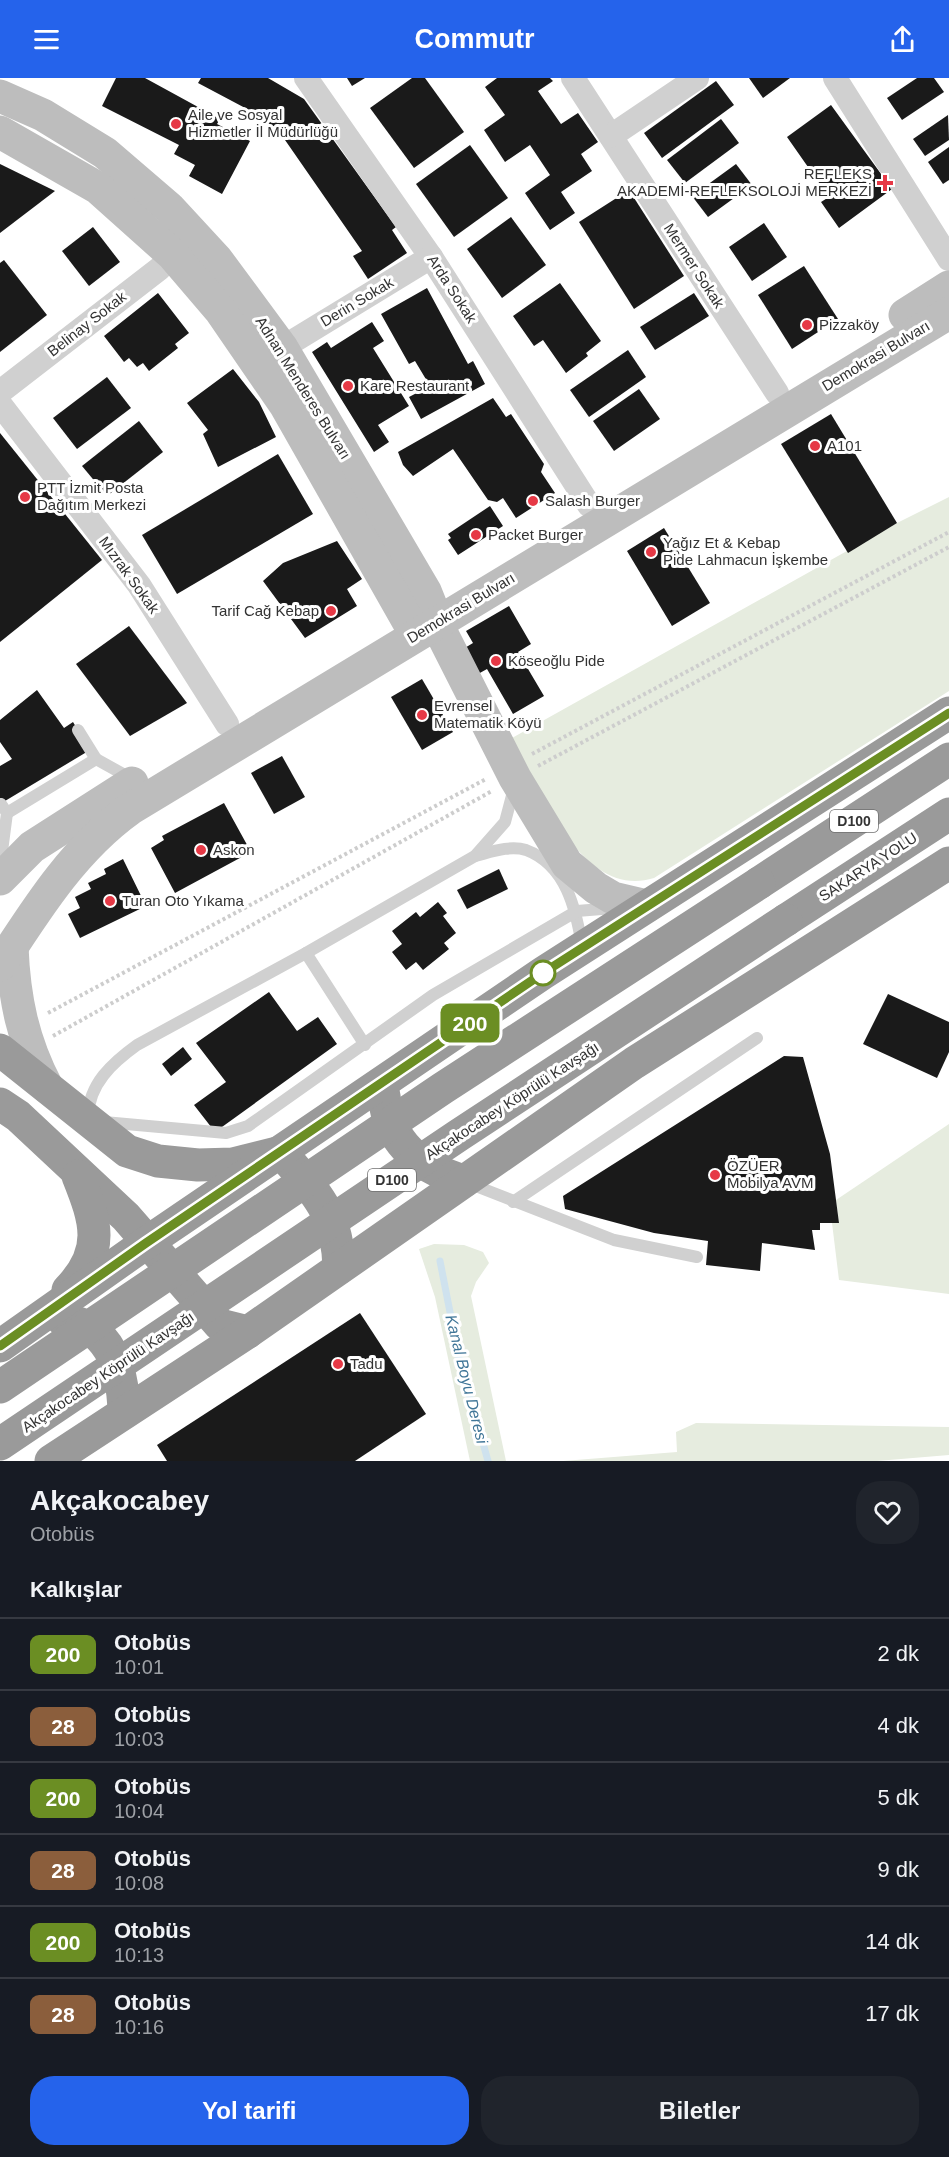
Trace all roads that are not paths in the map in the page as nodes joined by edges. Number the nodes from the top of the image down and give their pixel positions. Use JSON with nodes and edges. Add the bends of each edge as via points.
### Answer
{"nodes":[{"id":1,"x":306,"y":78,"type":"edge"},
{"id":2,"x":573,"y":78,"type":"edge"},
{"id":3,"x":697,"y":78,"type":"edge"},
{"id":4,"x":835,"y":78,"type":"edge"},
{"id":5,"x":0,"y":96,"type":"edge"},
{"id":6,"x":0,"y":132,"type":"edge"},
{"id":7,"x":611,"y":136,"type":"junction"},
{"id":8,"x":173,"y":255,"type":"junction"},
{"id":9,"x":431,"y":257,"type":"junction"},
{"id":10,"x":949,"y":259,"type":"edge"},
{"id":11,"x":949,"y":287,"type":"edge"},
{"id":12,"x":949,"y":313,"type":"edge"},
{"id":13,"x":282,"y":348,"type":"junction"},
{"id":14,"x":0,"y":392,"type":"edge"},
{"id":15,"x":782,"y":401,"type":"junction"},
{"id":16,"x":0,"y":404,"type":"edge"},
{"id":17,"x":594,"y":515,"type":"junction"},
{"id":18,"x":423,"y":619,"type":"junction"},
{"id":19,"x":949,"y":713,"type":"edge"},
{"id":20,"x":227,"y":724,"type":"junction"},
{"id":21,"x":78,"y":730,"type":"dead end"},
{"id":22,"x":96,"y":759,"type":"junction"},
{"id":23,"x":949,"y":759,"type":"edge"},
{"id":24,"x":515,"y":778,"type":"junction"},
{"id":25,"x":135,"y":781,"type":"junction"},
{"id":26,"x":4,"y":808,"type":"edge"},
{"id":27,"x":949,"y":814,"type":"edge"},
{"id":28,"x":46,"y":837,"type":"junction"},
{"id":29,"x":475,"y":856,"type":"junction"},
{"id":30,"x":0,"y":860,"type":"edge"},
{"id":31,"x":949,"y":862,"type":"edge"},
{"id":32,"x":0,"y":879,"type":"edge"},
{"id":33,"x":0,"y":898,"type":"edge"},
{"id":34,"x":647,"y":906,"type":"junction"},
{"id":35,"x":577,"y":911,"type":"junction"},
{"id":36,"x":786,"y":920,"type":"joint"},
{"id":37,"x":583,"y":950,"type":"junction"},
{"id":38,"x":306,"y":953,"type":"junction"},
{"id":39,"x":6,"y":956,"type":"edge"},
{"id":40,"x":757,"y":1038,"type":"dead end"},
{"id":41,"x":365,"y":1045,"type":"junction"},
{"id":42,"x":0,"y":1050,"type":"edge"},
{"id":43,"x":384,"y":1082,"type":"junction"},
{"id":44,"x":47,"y":1087,"type":"junction"},
{"id":45,"x":0,"y":1104,"type":"edge"},
{"id":46,"x":87,"y":1120,"type":"junction"},
{"id":47,"x":281,"y":1152,"type":"junction"},
{"id":48,"x":75,"y":1168,"type":"junction"},
{"id":49,"x":464,"y":1181,"type":"junction"},
{"id":50,"x":513,"y":1202,"type":"junction"},
{"id":51,"x":146,"y":1243,"type":"junction"},
{"id":52,"x":697,"y":1257,"type":"dead end"},
{"id":53,"x":339,"y":1268,"type":"junction"},
{"id":54,"x":40,"y":1318,"type":"junction"},
{"id":55,"x":248,"y":1332,"type":"junction"},
{"id":56,"x":0,"y":1346,"type":"edge"},
{"id":57,"x":0,"y":1387,"type":"edge"},
{"id":58,"x":124,"y":1412,"type":"junction"},
{"id":59,"x":0,"y":1444,"type":"edge"},
{"id":60,"x":77,"y":1451,"type":"edge"},
{"id":61,"x":51,"y":1461,"type":"edge"}],
"edges":[{"from":1,"to":9,"type":"street","name":"Arda Sokak"},
{"from":2,"to":7,"type":"street","name":"Mermer Sokak"},
{"from":3,"to":7,"type":"street"},
{"from":4,"to":10,"type":"street"},
{"from":5,"to":13,"type":"main road","name":"Adnan Menderes Bulvarı","via":[[81,137],[138,179],[217,260]]},
{"from":6,"to":8,"type":"main road","name":"Adnan Menderes Bulvarı","via":[[98,188]]},
{"from":7,"to":15,"type":"street","name":"Mermer Sokak"},
{"from":8,"to":14,"type":"street","name":"Belinay Sokak"},
{"from":8,"to":18,"type":"main road","name":"Adnan Menderes Bulvarı","via":[[220,310],[263,370]]},
{"from":9,"to":13,"type":"street","name":"Derin Sokak"},
{"from":9,"to":17,"type":"street","name":"Arda Sokak"},
{"from":11,"to":15,"type":"main road","name":"Demokrasi Bulvarı"},
{"from":12,"to":15,"type":"main road","name":"Demokrasi Bulvarı"},
{"from":13,"to":18,"type":"main road","name":"Adnan Menderes Bulvarı"},
{"from":15,"to":17,"type":"main road","name":"Demokrasi Bulvarı"},
{"from":16,"to":20,"type":"street","name":"Mızrak Sokak","via":[[139,585]]},
{"from":17,"to":18,"type":"main road","name":"Demokrasi Bulvarı"},
{"from":18,"to":20,"type":"main road","name":"Demokrasi Bulvarı"},
{"from":18,"to":24,"type":"main road","via":[[443,636]]},
{"from":18,"to":39,"type":"main road","name":"Demokrasi Bulvarı","via":[[112,821],[73,860]]},
{"from":19,"to":34,"type":"highway"},
{"from":20,"to":25,"type":"main road","name":"Demokrasi Bulvarı"},
{"from":21,"to":22,"type":"lane"},
{"from":22,"to":25,"type":"lane"},
{"from":22,"to":26,"type":"lane"},
{"from":23,"to":57,"type":"highway","number":"D100","bridge":true,"via":[[442,1088]]},
{"from":24,"to":29,"type":"lane","via":[[512,805],[505,822]]},
{"from":24,"to":34,"type":"main road","via":[[567,864],[613,898]]},
{"from":25,"to":28,"type":"main road","name":"Demokrasi Bulvarı"},
{"from":26,"to":30,"type":"lane"},
{"from":27,"to":36,"type":"highway","name":"SAKARYA YOLU","number":"D100"},
{"from":28,"to":30,"type":"main road"},
{"from":28,"to":32,"type":"main road","name":"Demokrasi Bulvarı"},
{"from":28,"to":33,"type":"main road"},
{"from":29,"to":35,"type":"lane","via":[[525,850],[559,875]]},
{"from":29,"to":38,"type":"lane"},
{"from":31,"to":49,"type":"highway","via":[[634,1063]]},
{"from":34,"to":35,"type":"lane"},
{"from":34,"to":37,"type":"highway"},
{"from":35,"to":37,"type":"lane"},
{"from":35,"to":41,"type":"lane","via":[[433,995]]},
{"from":36,"to":59,"type":"highway","name":"Akçakocabey Köprülü Kavşağı","number":"D100","bridge":true},
{"from":37,"to":43,"type":"highway"},
{"from":38,"to":41,"type":"lane"},
{"from":38,"to":46,"type":"lane","via":[[115,1060],[88,1100]]},
{"from":39,"to":44,"type":"main road","via":[[21,1025],[32,1060]]},
{"from":40,"to":50,"type":"lane"},
{"from":41,"to":46,"type":"lane","via":[[248,1126],[226,1133]]},
{"from":42,"to":44,"type":"highway"},
{"from":43,"to":47,"type":"highway"},
{"from":43,"to":49,"type":"highway","via":[[387,1117],[408,1152],[441,1175]]},
{"from":44,"to":46,"type":"highway"},
{"from":45,"to":48,"type":"highway"},
{"from":46,"to":47,"type":"highway","via":[[127,1150],[158,1161],[233,1164]]},
{"from":47,"to":51,"type":"highway"},
{"from":47,"to":53,"type":"highway","via":[[325,1204],[338,1242]]},
{"from":48,"to":51,"type":"highway","via":[[126,1217]]},
{"from":48,"to":54,"type":"highway","via":[[94,1215],[91,1251],[82,1275]]},
{"from":49,"to":50,"type":"lane"},
{"from":49,"to":53,"type":"highway"},
{"from":50,"to":52,"type":"lane","via":[[614,1240]]},
{"from":51,"to":54,"type":"highway"},
{"from":51,"to":55,"type":"highway","via":[[220,1325]]},
{"from":53,"to":55,"type":"highway"},
{"from":54,"to":56,"type":"highway"},
{"from":54,"to":58,"type":"highway","via":[[78,1322],[106,1341],[123,1384]]},
{"from":55,"to":58,"type":"highway"},
{"from":58,"to":60,"type":"highway"},
{"from":60,"to":61,"type":"highway"}]}
